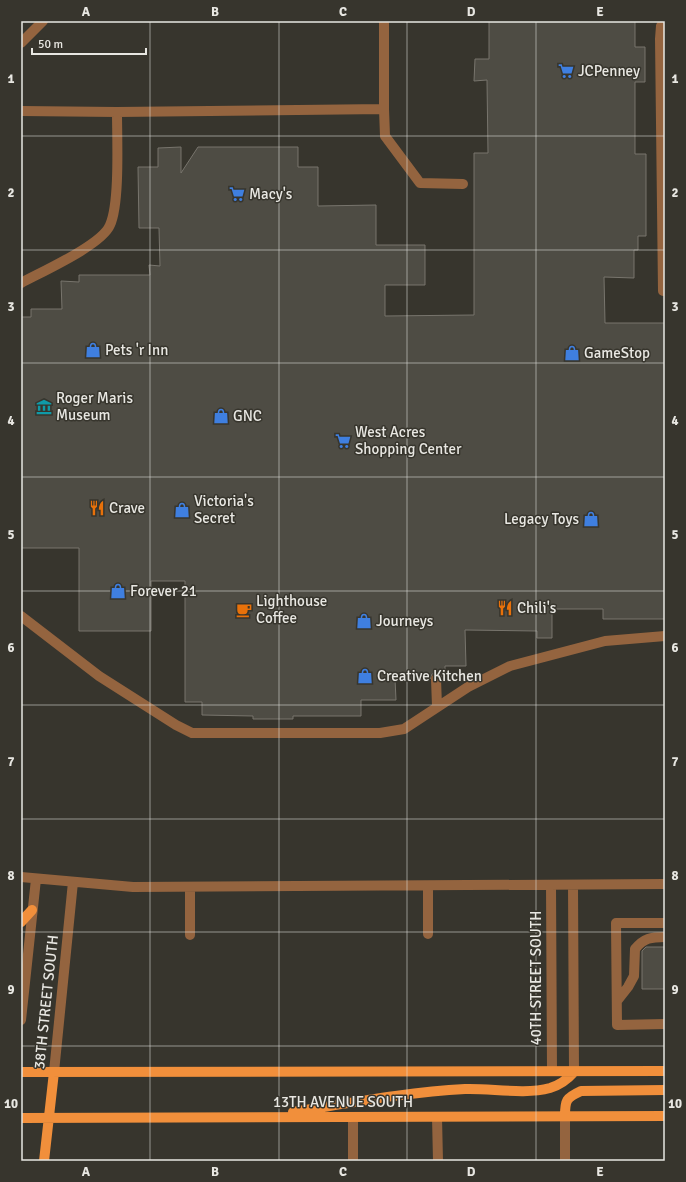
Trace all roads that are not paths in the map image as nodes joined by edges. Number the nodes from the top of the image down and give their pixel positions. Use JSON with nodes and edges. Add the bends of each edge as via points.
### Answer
{"nodes":[{"id":1,"x":43,"y":21,"type":"edge"},
{"id":2,"x":384,"y":21,"type":"edge"},
{"id":3,"x":664,"y":21,"type":"edge"},
{"id":4,"x":21,"y":43,"type":"edge"},
{"id":5,"x":384,"y":109,"type":"junction"},
{"id":6,"x":21,"y":111,"type":"edge"},
{"id":7,"x":117,"y":112,"type":"junction"},
{"id":8,"x":463,"y":184,"type":"dead end"},
{"id":9,"x":21,"y":284,"type":"edge"},
{"id":10,"x":665,"y":290,"type":"edge"},
{"id":11,"x":21,"y":616,"type":"edge"},
{"id":12,"x":665,"y":636,"type":"edge"},
{"id":13,"x":436,"y":679,"type":"dead end"},
{"id":14,"x":438,"y":706,"type":"junction"},
{"id":15,"x":21,"y":877,"type":"edge"},
{"id":16,"x":36,"y":879,"type":"junction"},
{"id":17,"x":73,"y":882,"type":"junction"},
{"id":18,"x":665,"y":884,"type":"edge"},
{"id":19,"x":551,"y":885,"type":"junction"},
{"id":20,"x":573,"y":885,"type":"junction"},
{"id":21,"x":428,"y":887,"type":"junction"},
{"id":22,"x":190,"y":888,"type":"junction"},
{"id":23,"x":32,"y":910,"type":"junction"},
{"id":24,"x":21,"y":922,"type":"edge"},
{"id":25,"x":665,"y":923,"type":"edge"},
{"id":26,"x":428,"y":934,"type":"dead end"},
{"id":27,"x":190,"y":935,"type":"dead end"},
{"id":28,"x":665,"y":937,"type":"edge"},
{"id":29,"x":617,"y":1001,"type":"junction"},
{"id":30,"x":21,"y":1020,"type":"edge"},
{"id":31,"x":665,"y":1024,"type":"edge"},
{"id":32,"x":665,"y":1071,"type":"edge"},
{"id":33,"x":21,"y":1072,"type":"edge"},
{"id":34,"x":54,"y":1072,"type":"junction"},
{"id":35,"x":552,"y":1072,"type":"junction"},
{"id":36,"x":574,"y":1072,"type":"junction"},
{"id":37,"x":665,"y":1090,"type":"edge"},
{"id":38,"x":565,"y":1116,"type":"junction"},
{"id":39,"x":665,"y":1116,"type":"edge"},
{"id":40,"x":263,"y":1117,"type":"junction"},
{"id":41,"x":353,"y":1117,"type":"junction"},
{"id":42,"x":437,"y":1117,"type":"junction"},
{"id":43,"x":21,"y":1118,"type":"edge"},
{"id":44,"x":48,"y":1118,"type":"junction"},
{"id":45,"x":44,"y":1161,"type":"edge"},
{"id":46,"x":353,"y":1161,"type":"edge"},
{"id":47,"x":438,"y":1161,"type":"edge"},
{"id":48,"x":565,"y":1161,"type":"edge"}],
"edges":[{"from":1,"to":4,"type":"street"},
{"from":2,"to":5,"type":"street"},
{"from":3,"to":10,"type":"street","via":[[660,39]]},
{"from":5,"to":7,"type":"street"},
{"from":5,"to":8,"type":"street","via":[[385,136],[420,183]]},
{"from":6,"to":7,"type":"street"},
{"from":7,"to":9,"type":"street","via":[[115,208],[110,226],[90,245]]},
{"from":11,"to":14,"type":"street","via":[[99,676],[176,726],[192,733],[386,733],[404,729],[418,722]]},
{"from":12,"to":14,"type":"street","via":[[605,641],[510,666],[468,687]]},
{"from":13,"to":14,"type":"street"},
{"from":15,"to":16,"type":"street"},
{"from":16,"to":17,"type":"street"},
{"from":16,"to":23,"type":"street","name":"38TH STREET SOUTH"},
{"from":17,"to":22,"type":"street"},
{"from":17,"to":34,"type":"street","name":"38TH STREET SOUTH"},
{"from":18,"to":20,"type":"street"},
{"from":19,"to":20,"type":"street"},
{"from":19,"to":21,"type":"street"},
{"from":19,"to":35,"type":"street","name":"40TH STREET SOUTH"},
{"from":20,"to":36,"type":"street"},
{"from":21,"to":22,"type":"street"},
{"from":21,"to":26,"type":"street"},
{"from":22,"to":27,"type":"street"},
{"from":23,"to":24,"type":"main road"},
{"from":23,"to":30,"type":"street","name":"38TH STREET SOUTH"},
{"from":25,"to":29,"type":"street","via":[[616,923]]},
{"from":28,"to":29,"type":"street","via":[[649,937],[634,948],[634,976]]},
{"from":29,"to":31,"type":"street","via":[[617,1025]]},
{"from":32,"to":36,"type":"main road","name":"13TH AVENUE SOUTH"},
{"from":33,"to":34,"type":"main road","name":"13TH AVENUE SOUTH"},
{"from":34,"to":35,"type":"main road","name":"13TH AVENUE SOUTH"},
{"from":34,"to":44,"type":"main road","name":"38TH STREET SOUTH"},
{"from":35,"to":36,"type":"main road","name":"13TH AVENUE SOUTH"},
{"from":36,"to":40,"type":"main road","via":[[559,1085],[548,1088],[436,1091]]},
{"from":37,"to":38,"type":"main road","via":[[581,1091],[565,1103]]},
{"from":38,"to":39,"type":"main road","name":"13TH AVENUE SOUTH"},
{"from":38,"to":42,"type":"main road","name":"13TH AVENUE SOUTH"},
{"from":38,"to":48,"type":"street"},
{"from":40,"to":41,"type":"main road","name":"13TH AVENUE SOUTH"},
{"from":40,"to":44,"type":"main road","name":"13TH AVENUE SOUTH"},
{"from":41,"to":42,"type":"main road","name":"13TH AVENUE SOUTH"},
{"from":41,"to":46,"type":"street"},
{"from":42,"to":47,"type":"street"},
{"from":43,"to":44,"type":"main road","name":"13TH AVENUE SOUTH"},
{"from":44,"to":45,"type":"main road","name":"38TH STREET SOUTH"}]}
